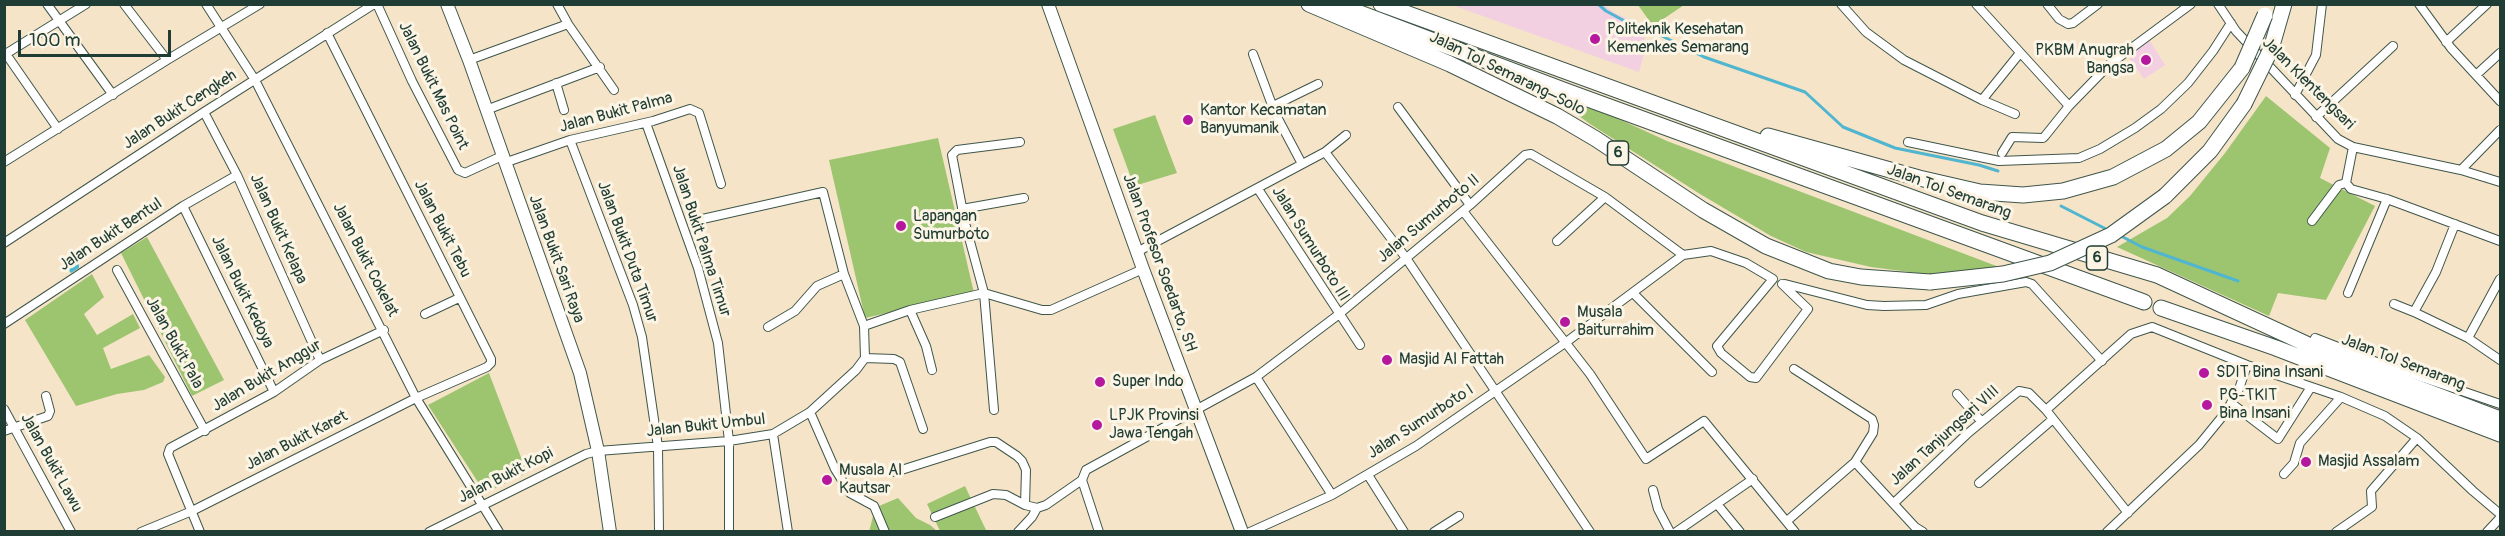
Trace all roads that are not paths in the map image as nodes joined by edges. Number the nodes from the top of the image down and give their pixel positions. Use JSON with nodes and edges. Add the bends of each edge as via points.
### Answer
{"nodes":[{"id":1,"x":46,"y":4,"type":"edge"},
{"id":2,"x":86,"y":4,"type":"edge"},
{"id":3,"x":124,"y":4,"type":"edge"},
{"id":4,"x":206,"y":4,"type":"edge"},
{"id":5,"x":260,"y":4,"type":"edge"},
{"id":6,"x":375,"y":4,"type":"edge"},
{"id":7,"x":447,"y":4,"type":"edge"},
{"id":8,"x":557,"y":4,"type":"edge"},
{"id":9,"x":1048,"y":4,"type":"edge"},
{"id":10,"x":1309,"y":4,"type":"edge"},
{"id":11,"x":1336,"y":4,"type":"edge"},
{"id":12,"x":1381,"y":4,"type":"edge"},
{"id":13,"x":1841,"y":4,"type":"edge"},
{"id":14,"x":2047,"y":4,"type":"edge"},
{"id":15,"x":2098,"y":4,"type":"edge"},
{"id":16,"x":2191,"y":4,"type":"edge"},
{"id":17,"x":2218,"y":4,"type":"edge"},
{"id":18,"x":2284,"y":4,"type":"edge"},
{"id":19,"x":2322,"y":4,"type":"edge"},
{"id":20,"x":2419,"y":4,"type":"edge"},
{"id":21,"x":2487,"y":4,"type":"edge"},
{"id":22,"x":1978,"y":5,"type":"edge"},
{"id":23,"x":2266,"y":10,"type":"edge"},
{"id":24,"x":59,"y":21,"type":"junction"},
{"id":25,"x":2231,"y":23,"type":"junction"},
{"id":26,"x":568,"y":24,"type":"junction"},
{"id":27,"x":222,"y":28,"type":"junction"},
{"id":28,"x":327,"y":33,"type":"junction"},
{"id":29,"x":2446,"y":42,"type":"junction"},
{"id":30,"x":2393,"y":46,"type":"dead end"},
{"id":31,"x":2020,"y":52,"type":"junction"},
{"id":32,"x":1252,"y":54,"type":"dead end"},
{"id":33,"x":2500,"y":54,"type":"edge"},
{"id":34,"x":5,"y":55,"type":"edge"},
{"id":35,"x":167,"y":60,"type":"junction"},
{"id":36,"x":469,"y":60,"type":"junction"},
{"id":37,"x":600,"y":67,"type":"junction"},
{"id":38,"x":2476,"y":75,"type":"junction"},
{"id":39,"x":255,"y":80,"type":"junction"},
{"id":40,"x":556,"y":83,"type":"junction"},
{"id":41,"x":1318,"y":84,"type":"dead end"},
{"id":42,"x":614,"y":90,"type":"dead end"},
{"id":43,"x":113,"y":95,"type":"junction"},
{"id":44,"x":2295,"y":95,"type":"junction"},
{"id":45,"x":1982,"y":100,"type":"junction"},
{"id":46,"x":2500,"y":101,"type":"edge"},
{"id":47,"x":1273,"y":106,"type":"junction"},
{"id":48,"x":2069,"y":106,"type":"junction"},
{"id":49,"x":1398,"y":107,"type":"dead end"},
{"id":50,"x":486,"y":110,"type":"junction"},
{"id":51,"x":564,"y":110,"type":"dead end"},
{"id":52,"x":204,"y":112,"type":"junction"},
{"id":53,"x":2015,"y":114,"type":"dead end"},
{"id":54,"x":1686,"y":115,"type":"junction"},
{"id":55,"x":2316,"y":117,"type":"junction"},
{"id":56,"x":646,"y":123,"type":"junction"},
{"id":57,"x":58,"y":129,"type":"junction"},
{"id":58,"x":2500,"y":130,"type":"edge"},
{"id":59,"x":1346,"y":135,"type":"dead end"},
{"id":60,"x":570,"y":140,"type":"junction"},
{"id":61,"x":1020,"y":142,"type":"dead end"},
{"id":62,"x":1908,"y":142,"type":"dead end"},
{"id":63,"x":2353,"y":147,"type":"junction"},
{"id":64,"x":1325,"y":152,"type":"junction"},
{"id":65,"x":2002,"y":153,"type":"dead end"},
{"id":66,"x":503,"y":160,"type":"junction"},
{"id":67,"x":4,"y":162,"type":"edge"},
{"id":68,"x":1302,"y":164,"type":"junction"},
{"id":69,"x":2461,"y":170,"type":"junction"},
{"id":70,"x":237,"y":175,"type":"junction"},
{"id":71,"x":2500,"y":182,"type":"edge"},
{"id":72,"x":2346,"y":183,"type":"junction"},
{"id":73,"x":722,"y":184,"type":"dead end"},
{"id":74,"x":1258,"y":189,"type":"junction"},
{"id":75,"x":1605,"y":197,"type":"junction"},
{"id":76,"x":1024,"y":198,"type":"dead end"},
{"id":77,"x":2387,"y":199,"type":"junction"},
{"id":78,"x":183,"y":206,"type":"junction"},
{"id":79,"x":1467,"y":208,"type":"junction"},
{"id":80,"x":962,"y":209,"type":"junction"},
{"id":81,"x":698,"y":220,"type":"dead end"},
{"id":82,"x":2312,"y":221,"type":"dead end"},
{"id":83,"x":2456,"y":224,"type":"junction"},
{"id":84,"x":1557,"y":241,"type":"dead end"},
{"id":85,"x":2500,"y":241,"type":"edge"},
{"id":86,"x":4,"y":243,"type":"edge"},
{"id":87,"x":1137,"y":252,"type":"junction"},
{"id":88,"x":1683,"y":255,"type":"junction"},
{"id":89,"x":1406,"y":258,"type":"junction"},
{"id":90,"x":1143,"y":269,"type":"junction"},
{"id":91,"x":117,"y":270,"type":"dead end"},
{"id":92,"x":844,"y":274,"type":"junction"},
{"id":93,"x":1773,"y":279,"type":"junction"},
{"id":94,"x":2500,"y":279,"type":"edge"},
{"id":95,"x":1782,"y":284,"type":"junction"},
{"id":96,"x":984,"y":293,"type":"junction"},
{"id":97,"x":1634,"y":293,"type":"junction"},
{"id":98,"x":2348,"y":293,"type":"dead end"},
{"id":99,"x":459,"y":297,"type":"junction"},
{"id":100,"x":2144,"y":302,"type":"dead end"},
{"id":101,"x":2394,"y":304,"type":"dead end"},
{"id":102,"x":2161,"y":308,"type":"dead end"},
{"id":103,"x":910,"y":310,"type":"junction"},
{"id":104,"x":2414,"y":310,"type":"junction"},
{"id":105,"x":425,"y":314,"type":"dead end"},
{"id":106,"x":1338,"y":315,"type":"junction"},
{"id":107,"x":4,"y":324,"type":"edge"},
{"id":108,"x":864,"y":326,"type":"junction"},
{"id":109,"x":768,"y":327,"type":"dead end"},
{"id":110,"x":384,"y":330,"type":"junction"},
{"id":111,"x":2315,"y":338,"type":"dead end"},
{"id":112,"x":2468,"y":338,"type":"junction"},
{"id":113,"x":1565,"y":343,"type":"junction"},
{"id":114,"x":1360,"y":345,"type":"dead end"},
{"id":115,"x":865,"y":358,"type":"junction"},
{"id":116,"x":320,"y":360,"type":"junction"},
{"id":117,"x":2500,"y":360,"type":"edge"},
{"id":118,"x":2102,"y":361,"type":"junction"},
{"id":119,"x":2247,"y":365,"type":"junction"},
{"id":120,"x":1794,"y":369,"type":"dead end"},
{"id":121,"x":932,"y":370,"type":"dead end"},
{"id":122,"x":1712,"y":372,"type":"dead end"},
{"id":123,"x":1256,"y":378,"type":"junction"},
{"id":124,"x":2311,"y":387,"type":"junction"},
{"id":125,"x":1496,"y":391,"type":"junction"},
{"id":126,"x":274,"y":392,"type":"junction"},
{"id":127,"x":1957,"y":394,"type":"dead end"},
{"id":128,"x":46,"y":396,"type":"dead end"},
{"id":129,"x":416,"y":398,"type":"junction"},
{"id":130,"x":2341,"y":398,"type":"junction"},
{"id":131,"x":2230,"y":403,"type":"junction"},
{"id":132,"x":2500,"y":404,"type":"edge"},
{"id":133,"x":4,"y":409,"type":"edge"},
{"id":134,"x":994,"y":410,"type":"dead end"},
{"id":135,"x":1195,"y":410,"type":"junction"},
{"id":136,"x":2046,"y":410,"type":"junction"},
{"id":137,"x":810,"y":412,"type":"junction"},
{"id":138,"x":2053,"y":419,"type":"junction"},
{"id":139,"x":2500,"y":419,"type":"edge"},
{"id":140,"x":1981,"y":421,"type":"junction"},
{"id":141,"x":9,"y":429,"type":"edge"},
{"id":142,"x":923,"y":429,"type":"dead end"},
{"id":143,"x":205,"y":431,"type":"junction"},
{"id":144,"x":773,"y":434,"type":"junction"},
{"id":145,"x":2500,"y":434,"type":"edge"},
{"id":146,"x":2416,"y":438,"type":"junction"},
{"id":147,"x":729,"y":441,"type":"junction"},
{"id":148,"x":658,"y":447,"type":"junction"},
{"id":149,"x":598,"y":451,"type":"junction"},
{"id":150,"x":1854,"y":462,"type":"junction"},
{"id":151,"x":895,"y":472,"type":"dead end"},
{"id":152,"x":1368,"y":474,"type":"junction"},
{"id":153,"x":2284,"y":474,"type":"dead end"},
{"id":154,"x":1753,"y":479,"type":"junction"},
{"id":155,"x":1082,"y":480,"type":"junction"},
{"id":156,"x":1979,"y":483,"type":"dead end"},
{"id":157,"x":1653,"y":490,"type":"dead end"},
{"id":158,"x":1332,"y":495,"type":"junction"},
{"id":159,"x":1894,"y":503,"type":"junction"},
{"id":160,"x":1025,"y":504,"type":"junction"},
{"id":161,"x":1718,"y":504,"type":"junction"},
{"id":162,"x":483,"y":505,"type":"junction"},
{"id":163,"x":1036,"y":508,"type":"junction"},
{"id":164,"x":192,"y":511,"type":"junction"},
{"id":165,"x":2128,"y":513,"type":"junction"},
{"id":166,"x":1459,"y":516,"type":"dead end"},
{"id":167,"x":2500,"y":516,"type":"edge"},
{"id":168,"x":934,"y":517,"type":"dead end"},
{"id":169,"x":1787,"y":520,"type":"junction"},
{"id":170,"x":71,"y":531,"type":"edge"},
{"id":171,"x":141,"y":531,"type":"edge"},
{"id":172,"x":200,"y":531,"type":"edge"},
{"id":173,"x":429,"y":531,"type":"edge"},
{"id":174,"x":499,"y":531,"type":"edge"},
{"id":175,"x":610,"y":531,"type":"edge"},
{"id":176,"x":658,"y":531,"type":"edge"},
{"id":177,"x":729,"y":531,"type":"edge"},
{"id":178,"x":788,"y":531,"type":"edge"},
{"id":179,"x":885,"y":531,"type":"edge"},
{"id":180,"x":1018,"y":531,"type":"edge"},
{"id":181,"x":1099,"y":531,"type":"edge"},
{"id":182,"x":1242,"y":531,"type":"edge"},
{"id":183,"x":1250,"y":531,"type":"edge"},
{"id":184,"x":1404,"y":531,"type":"edge"},
{"id":185,"x":1434,"y":531,"type":"edge"},
{"id":186,"x":1590,"y":531,"type":"edge"},
{"id":187,"x":1670,"y":531,"type":"edge"},
{"id":188,"x":1676,"y":531,"type":"edge"},
{"id":189,"x":1740,"y":531,"type":"edge"},
{"id":190,"x":1795,"y":531,"type":"edge"},
{"id":191,"x":1923,"y":531,"type":"edge"},
{"id":192,"x":2107,"y":531,"type":"edge"},
{"id":193,"x":2336,"y":531,"type":"edge"},
{"id":194,"x":2487,"y":531,"type":"edge"}],
"edges":[{"from":1,"to":24,"type":"street"},
{"from":2,"to":24,"type":"street"},
{"from":3,"to":35,"type":"street"},
{"from":4,"to":27,"type":"street","name":"Jalan Bukit Cokelat"},
{"from":5,"to":27,"type":"street"},
{"from":6,"to":28,"type":"street","name":"Jalan Bukit Cengkeh"},
{"from":6,"to":66,"type":"street","name":"Jalan Bukit Mas Point","via":[[458,170],[465,173]]},
{"from":7,"to":36,"type":"main road","name":"Jalan Bukit Sari Raya"},
{"from":8,"to":26,"type":"street"},
{"from":9,"to":87,"type":"main road","name":"Jalan Profesor Soedarto, SH"},
{"from":10,"to":18,"type":"highway","name":"Jalan Tol Semarang–Solo","number":"6","bridge":true,"via":[[1450,64],[1557,116],[1766,246],[1829,271],[1862,278],[1929,282],[2003,274],[2050,263],[2110,235],[2165,196],[2210,151],[2244,104],[2271,49]]},
{"from":11,"to":100,"type":"highway","number":"6"},
{"from":12,"to":54,"type":"highway","name":"Jalan Tol Semarang","number":"6"},
{"from":13,"to":45,"type":"street","via":[[1866,32],[1904,60]]},
{"from":14,"to":15,"type":"street","via":[[2068,24]]},
{"from":16,"to":48,"type":"street","via":[[2110,64]]},
{"from":17,"to":25,"type":"street","name":"Jalan Klentengsari"},
{"from":19,"to":44,"type":"street","via":[[2316,55]]},
{"from":20,"to":29,"type":"street"},
{"from":21,"to":29,"type":"street"},
{"from":22,"to":31,"type":"street"},
{"from":23,"to":54,"type":"highway","number":"6","bridge":true,"via":[[2242,68],[2199,122],[2166,149],[2112,177],[2044,194],[1980,192]]},
{"from":24,"to":34,"type":"street"},
{"from":24,"to":43,"type":"street"},
{"from":25,"to":44,"type":"street","name":"Jalan Klentengsari"},
{"from":25,"to":62,"type":"street","via":[[2187,83],[2161,109],[2079,158],[1999,161]]},
{"from":26,"to":36,"type":"street"},
{"from":26,"to":37,"type":"street"},
{"from":27,"to":35,"type":"street"},
{"from":27,"to":39,"type":"street","name":"Jalan Bukit Cokelat"},
{"from":28,"to":39,"type":"street","name":"Jalan Bukit Cengkeh"},
{"from":28,"to":99,"type":"street","name":"Jalan Bukit Tebu"},
{"from":29,"to":38,"type":"street"},
{"from":30,"to":55,"type":"street"},
{"from":31,"to":45,"type":"street"},
{"from":31,"to":48,"type":"street"},
{"from":32,"to":47,"type":"street"},
{"from":33,"to":38,"type":"street"},
{"from":34,"to":57,"type":"street"},
{"from":35,"to":43,"type":"street"},
{"from":36,"to":50,"type":"main road","name":"Jalan Bukit Sari Raya"},
{"from":37,"to":40,"type":"street"},
{"from":37,"to":42,"type":"street"},
{"from":38,"to":46,"type":"street"},
{"from":39,"to":52,"type":"street","name":"Jalan Bukit Cengkeh"},
{"from":39,"to":110,"type":"street","name":"Jalan Bukit Cokelat"},
{"from":40,"to":50,"type":"street"},
{"from":40,"to":51,"type":"street"},
{"from":41,"to":47,"type":"street"},
{"from":43,"to":57,"type":"street"},
{"from":44,"to":55,"type":"street","name":"Jalan Klentengsari"},
{"from":45,"to":53,"type":"street"},
{"from":47,"to":68,"type":"street"},
{"from":48,"to":65,"type":"street","via":[[2043,138],[2013,137]]},
{"from":49,"to":79,"type":"street"},
{"from":50,"to":66,"type":"main road","name":"Jalan Bukit Sari Raya"},
{"from":52,"to":70,"type":"street","name":"Jalan Bukit Kelapa"},
{"from":52,"to":86,"type":"street","name":"Jalan Bukit Cengkeh"},
{"from":54,"to":139,"type":"highway","name":"Jalan Tol Semarang","number":"6","via":[[1991,226],[2157,275],[2328,354]]},
{"from":55,"to":63,"type":"street","name":"Jalan Klentengsari","via":[[2338,139]]},
{"from":56,"to":60,"type":"street","name":"Jalan Bukit Palma"},
{"from":56,"to":73,"type":"street","name":"Jalan Bukit Palma","via":[[690,109],[699,113]]},
{"from":56,"to":147,"type":"street","name":"Jalan Bukit Palma Timur","via":[[698,268],[718,343]]},
{"from":57,"to":67,"type":"street"},
{"from":58,"to":69,"type":"street"},
{"from":59,"to":64,"type":"street","name":"Jalan Sumurboto III"},
{"from":60,"to":66,"type":"street","name":"Jalan Bukit Palma"},
{"from":60,"to":148,"type":"street","name":"Jalan Bukit Duta Timur","via":[[633,304],[649,373]]},
{"from":61,"to":80,"type":"street","via":[[953,152]]},
{"from":63,"to":69,"type":"street","name":"Jalan Klentengsari"},
{"from":63,"to":72,"type":"street"},
{"from":64,"to":68,"type":"street","name":"Jalan Sumurboto III"},
{"from":64,"to":89,"type":"street"},
{"from":66,"to":149,"type":"main road","name":"Jalan Bukit Sari Raya","via":[[580,374]]},
{"from":68,"to":74,"type":"street","name":"Jalan Sumurboto III"},
{"from":69,"to":71,"type":"street","name":"Jalan Klentengsari"},
{"from":70,"to":78,"type":"street","name":"Jalan Bukit Bentul"},
{"from":70,"to":116,"type":"street","name":"Jalan Bukit Kelapa"},
{"from":72,"to":77,"type":"street","via":[[2356,191]]},
{"from":72,"to":82,"type":"street","via":[[2339,185]]},
{"from":74,"to":87,"type":"street","name":"Jalan Sumurboto III"},
{"from":74,"to":106,"type":"street","name":"Jalan Sumurboto III"},
{"from":75,"to":79,"type":"street","name":"Jalan Sumurboto II","via":[[1528,154]]},
{"from":75,"to":84,"type":"street"},
{"from":75,"to":88,"type":"street","name":"Jalan Sumurboto II"},
{"from":76,"to":80,"type":"street"},
{"from":77,"to":83,"type":"street"},
{"from":77,"to":98,"type":"street"},
{"from":78,"to":107,"type":"street","name":"Jalan Bukit Bentul"},
{"from":78,"to":126,"type":"street","name":"Jalan Bukit Kedoya"},
{"from":79,"to":89,"type":"street","name":"Jalan Sumurboto II"},
{"from":79,"to":113,"type":"street"},
{"from":80,"to":96,"type":"street"},
{"from":81,"to":92,"type":"street","via":[[823,192]]},
{"from":83,"to":85,"type":"street"},
{"from":83,"to":104,"type":"street","via":[[2436,272]]},
{"from":87,"to":90,"type":"main road","name":"Jalan Profesor Soedarto, SH"},
{"from":88,"to":93,"type":"street","via":[[1711,251],[1746,263]]},
{"from":88,"to":97,"type":"street","name":"Jalan Sumurboto I"},
{"from":89,"to":106,"type":"street","name":"Jalan Sumurboto II"},
{"from":89,"to":125,"type":"street"},
{"from":90,"to":96,"type":"street","via":[[1051,310]]},
{"from":90,"to":135,"type":"main road","name":"Jalan Profesor Soedarto, SH"},
{"from":91,"to":143,"type":"street","name":"Jalan Bukit Pala"},
{"from":92,"to":108,"type":"street"},
{"from":92,"to":109,"type":"street","via":[[817,286],[795,311]]},
{"from":93,"to":95,"type":"street"},
{"from":93,"to":95,"type":"street","via":[[1717,346],[1750,377],[1762,373],[1808,309]]},
{"from":94,"to":112,"type":"street"},
{"from":95,"to":118,"type":"street","via":[[1884,306],[1926,305],[1958,294],[2026,282]]},
{"from":96,"to":103,"type":"street"},
{"from":96,"to":134,"type":"street"},
{"from":97,"to":113,"type":"street","name":"Jalan Sumurboto I"},
{"from":97,"to":122,"type":"street"},
{"from":99,"to":105,"type":"street"},
{"from":99,"to":129,"type":"street","name":"Jalan Bukit Tebu","via":[[491,363]]},
{"from":101,"to":104,"type":"street"},
{"from":102,"to":145,"type":"highway","name":"Jalan Tol Semarang"},
{"from":103,"to":108,"type":"street"},
{"from":103,"to":121,"type":"street"},
{"from":104,"to":112,"type":"street"},
{"from":106,"to":114,"type":"street","name":"Jalan Sumurboto III"},
{"from":106,"to":123,"type":"street","name":"Jalan Sumurboto II"},
{"from":108,"to":115,"type":"street"},
{"from":110,"to":116,"type":"street","name":"Jalan Bukit Anggur"},
{"from":110,"to":129,"type":"street","name":"Jalan Bukit Cokelat"},
{"from":111,"to":132,"type":"street"},
{"from":112,"to":117,"type":"street"},
{"from":113,"to":125,"type":"street","name":"Jalan Sumurboto I"},
{"from":113,"to":154,"type":"street","via":[[1599,386],[1646,459],[1704,421]]},
{"from":115,"to":137,"type":"street","name":"Jalan Bukit Umbul","via":[[846,381]]},
{"from":115,"to":142,"type":"street","via":[[900,362]]},
{"from":116,"to":126,"type":"street","name":"Jalan Bukit Anggur"},
{"from":118,"to":119,"type":"street","via":[[2131,334],[2152,327]]},
{"from":118,"to":136,"type":"street"},
{"from":119,"to":124,"type":"street"},
{"from":119,"to":131,"type":"street"},
{"from":120,"to":150,"type":"street","via":[[1872,419],[1873,433]]},
{"from":123,"to":135,"type":"street","name":"Jalan Sumurboto II"},
{"from":123,"to":158,"type":"street"},
{"from":124,"to":130,"type":"street"},
{"from":124,"to":131,"type":"street","via":[[2278,439]]},
{"from":125,"to":152,"type":"street","name":"Jalan Sumurboto I"},
{"from":125,"to":186,"type":"street"},
{"from":126,"to":143,"type":"street","name":"Jalan Bukit Anggur"},
{"from":127,"to":140,"type":"street"},
{"from":128,"to":141,"type":"street","via":[[48,416]]},
{"from":129,"to":162,"type":"street","name":"Jalan Bukit Cokelat"},
{"from":129,"to":164,"type":"street","name":"Jalan Bukit Karet"},
{"from":130,"to":146,"type":"street","via":[[2385,416]]},
{"from":130,"to":153,"type":"street","via":[[2300,443],[2294,463]]},
{"from":131,"to":165,"type":"street","via":[[2199,445]]},
{"from":133,"to":141,"type":"street","name":"Jalan Bukit Lawu"},
{"from":135,"to":155,"type":"street","name":"Jalan Sumurboto II","via":[[1086,470]]},
{"from":135,"to":182,"type":"main road","name":"Jalan Profesor Soedarto, SH"},
{"from":136,"to":138,"type":"street","name":"Jalan Tanjungsari VIII"},
{"from":136,"to":140,"type":"street","name":"Jalan Tanjungsari VIII","via":[[2029,393],[2019,391]]},
{"from":137,"to":144,"type":"street","name":"Jalan Bukit Umbul"},
{"from":137,"to":179,"type":"street","via":[[850,493],[874,506]]},
{"from":138,"to":156,"type":"street"},
{"from":138,"to":165,"type":"street","name":"Jalan Tanjungsari VIII"},
{"from":140,"to":159,"type":"street","name":"Jalan Tanjungsari VIII"},
{"from":141,"to":170,"type":"street","name":"Jalan Bukit Lawu"},
{"from":143,"to":164,"type":"street","name":"Jalan Bukit Anggur","via":[[168,451]]},
{"from":144,"to":147,"type":"street","name":"Jalan Bukit Umbul"},
{"from":144,"to":178,"type":"street"},
{"from":146,"to":167,"type":"street"},
{"from":146,"to":193,"type":"street","via":[[2370,491],[2372,507]]},
{"from":147,"to":148,"type":"street","name":"Jalan Bukit Umbul"},
{"from":147,"to":177,"type":"street"},
{"from":148,"to":149,"type":"street","name":"Jalan Bukit Umbul"},
{"from":148,"to":176,"type":"street","name":"Jalan Bukit Duta Timur"},
{"from":149,"to":162,"type":"street","name":"Jalan Bukit Kopi","via":[[563,464]]},
{"from":149,"to":175,"type":"main road","name":"Jalan Bukit Sari Raya"},
{"from":150,"to":159,"type":"street"},
{"from":150,"to":169,"type":"street"},
{"from":151,"to":160,"type":"street","via":[[996,442],[1017,456],[1026,470]]},
{"from":152,"to":158,"type":"street","name":"Jalan Sumurboto I"},
{"from":152,"to":184,"type":"street"},
{"from":154,"to":161,"type":"street"},
{"from":154,"to":169,"type":"street"},
{"from":155,"to":163,"type":"street","name":"Jalan Sumurboto II"},
{"from":155,"to":181,"type":"street"},
{"from":157,"to":187,"type":"street"},
{"from":158,"to":183,"type":"street","name":"Jalan Sumurboto I"},
{"from":159,"to":191,"type":"street"},
{"from":160,"to":163,"type":"street"},
{"from":160,"to":168,"type":"street","via":[[993,494]]},
{"from":161,"to":188,"type":"street"},
{"from":161,"to":189,"type":"street"},
{"from":162,"to":173,"type":"street","name":"Jalan Bukit Kopi"},
{"from":162,"to":174,"type":"street","name":"Jalan Bukit Cokelat"},
{"from":163,"to":180,"type":"street"},
{"from":164,"to":171,"type":"street"},
{"from":164,"to":172,"type":"street"},
{"from":165,"to":192,"type":"street"},
{"from":166,"to":185,"type":"street"},
{"from":167,"to":194,"type":"street"},
{"from":169,"to":190,"type":"street"}]}
